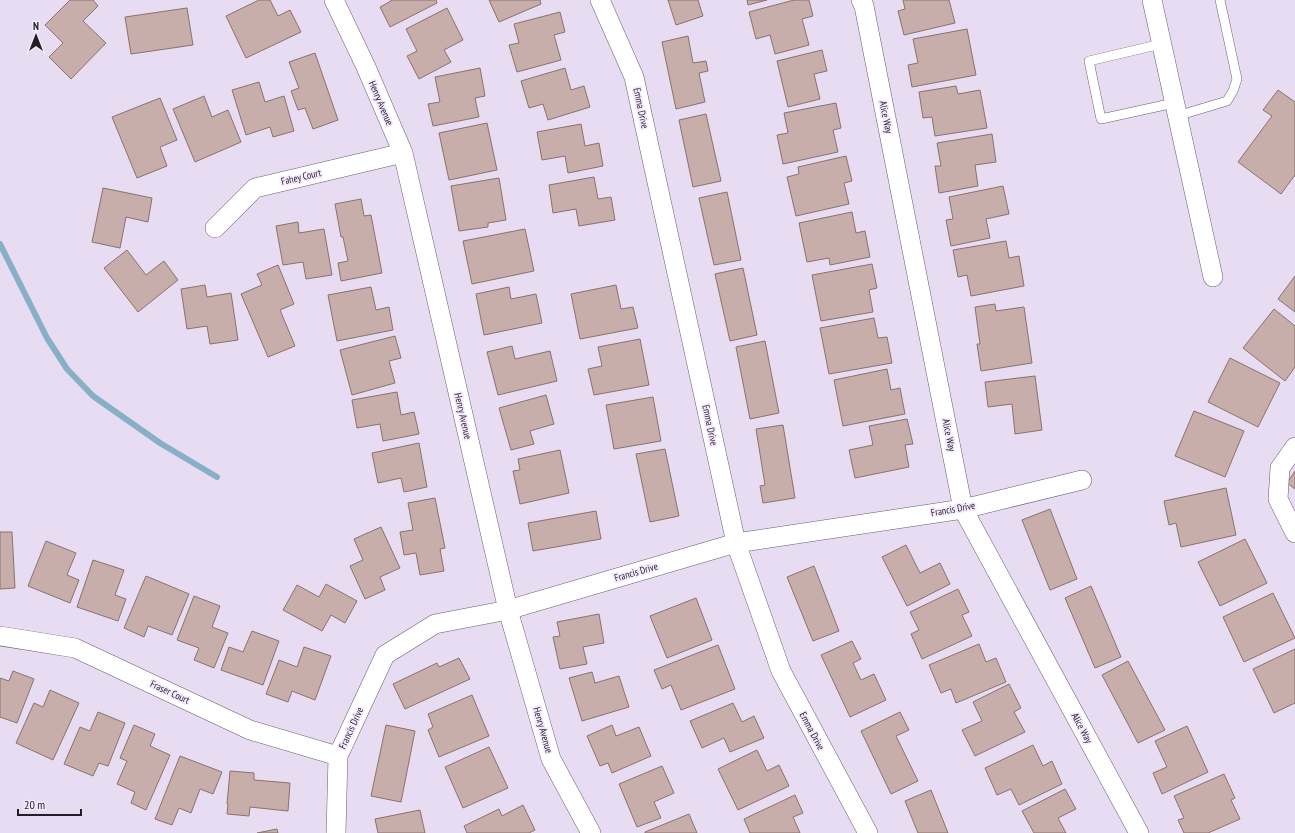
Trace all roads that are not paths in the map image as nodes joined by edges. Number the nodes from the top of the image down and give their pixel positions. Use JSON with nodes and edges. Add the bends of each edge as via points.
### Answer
{"nodes":[{"id":1,"x":334,"y":0,"type":"edge"},
{"id":2,"x":600,"y":0,"type":"edge"},
{"id":3,"x":861,"y":0,"type":"edge"},
{"id":4,"x":1152,"y":0,"type":"edge"},
{"id":5,"x":1220,"y":0,"type":"edge"},
{"id":6,"x":1161,"y":44,"type":"junction"},
{"id":7,"x":1176,"y":109,"type":"junction"},
{"id":8,"x":403,"y":153,"type":"junction"},
{"id":9,"x":215,"y":228,"type":"dead end"},
{"id":10,"x":1213,"y":277,"type":"dead end"},
{"id":11,"x":1295,"y":447,"type":"edge"},
{"id":12,"x":1082,"y":480,"type":"dead end"},
{"id":13,"x":963,"y":509,"type":"junction"},
{"id":14,"x":1295,"y":533,"type":"edge"},
{"id":15,"x":736,"y":543,"type":"junction"},
{"id":16,"x":508,"y":610,"type":"junction"},
{"id":17,"x":0,"y":636,"type":"edge"},
{"id":18,"x":338,"y":756,"type":"junction"},
{"id":19,"x":336,"y":833,"type":"edge"},
{"id":20,"x":591,"y":833,"type":"edge"},
{"id":21,"x":868,"y":833,"type":"edge"},
{"id":22,"x":1139,"y":833,"type":"edge"}],
"edges":[{"from":1,"to":8,"type":"street","name":"Henry Avenue"},
{"from":2,"to":15,"type":"street","name":"Emma Drive","via":[[634,77]]},
{"from":3,"to":13,"type":"street","name":"Alice Way"},
{"from":4,"to":6,"type":"street"},
{"from":5,"to":7,"type":"lane","via":[[1237,79],[1233,91],[1227,100]]},
{"from":6,"to":7,"type":"street"},
{"from":6,"to":7,"type":"lane","via":[[1089,61],[1101,119]]},
{"from":7,"to":10,"type":"street"},
{"from":8,"to":9,"type":"street","name":"Fahey Court","via":[[255,188]]},
{"from":8,"to":16,"type":"street","name":"Henry Avenue"},
{"from":11,"to":14,"type":"street","via":[[1280,468],[1278,499]]},
{"from":12,"to":13,"type":"street","name":"Francis Drive"},
{"from":13,"to":15,"type":"street","name":"Francis Drive"},
{"from":13,"to":22,"type":"street","name":"Alice Way"},
{"from":15,"to":16,"type":"street","name":"Francis Drive"},
{"from":15,"to":21,"type":"street","name":"Emma Drive","via":[[781,672]]},
{"from":16,"to":18,"type":"street","name":"Francis Drive","via":[[435,624],[385,655]]},
{"from":16,"to":20,"type":"street","name":"Henry Avenue","via":[[551,759]]},
{"from":17,"to":18,"type":"street","name":"Fraser Court","via":[[75,648],[250,730]]},
{"from":18,"to":19,"type":"street","name":"Francis Drive"}]}
